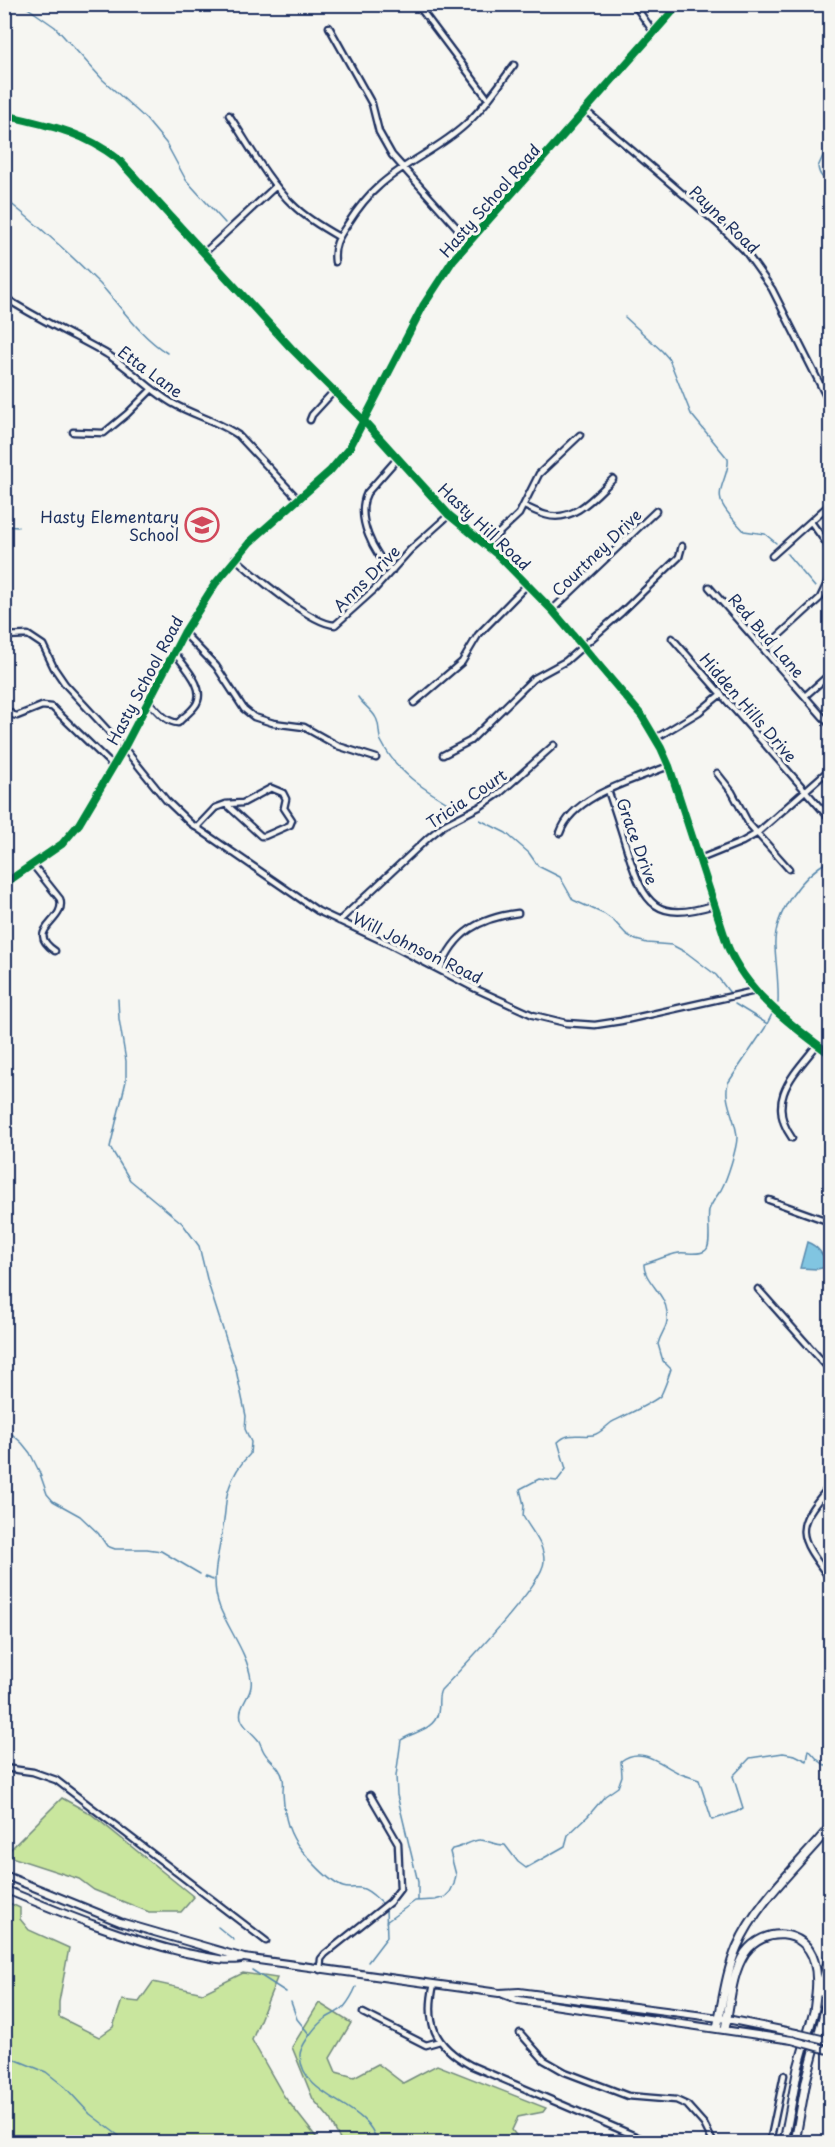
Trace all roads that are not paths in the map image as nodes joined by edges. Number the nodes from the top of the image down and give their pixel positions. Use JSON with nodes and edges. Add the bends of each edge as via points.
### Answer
{"nodes":[{"id":1,"x":417,"y":4,"type":"edge"},
{"id":2,"x":634,"y":4,"type":"edge"},
{"id":3,"x":679,"y":4,"type":"edge"},
{"id":4,"x":329,"y":27,"type":"dead end"},
{"id":5,"x":654,"y":33,"type":"junction"},
{"id":6,"x":514,"y":65,"type":"dead end"},
{"id":7,"x":488,"y":99,"type":"junction"},
{"id":8,"x":586,"y":111,"type":"junction"},
{"id":9,"x":4,"y":115,"type":"edge"},
{"id":10,"x":228,"y":115,"type":"dead end"},
{"id":11,"x":402,"y":169,"type":"junction"},
{"id":12,"x":276,"y":186,"type":"junction"},
{"id":13,"x":339,"y":237,"type":"junction"},
{"id":14,"x":468,"y":240,"type":"junction"},
{"id":15,"x":204,"y":253,"type":"junction"},
{"id":16,"x":334,"y":262,"type":"dead end"},
{"id":17,"x":4,"y":297,"type":"edge"},
{"id":18,"x":151,"y":390,"type":"junction"},
{"id":19,"x":334,"y":391,"type":"junction"},
{"id":20,"x":831,"y":404,"type":"edge"},
{"id":21,"x":310,"y":420,"type":"dead end"},
{"id":22,"x":364,"y":421,"type":"junction"},
{"id":23,"x":73,"y":432,"type":"dead end"},
{"id":24,"x":580,"y":435,"type":"dead end"},
{"id":25,"x":397,"y":459,"type":"junction"},
{"id":26,"x":613,"y":479,"type":"dead end"},
{"id":27,"x":299,"y":500,"type":"junction"},
{"id":28,"x":831,"y":504,"type":"edge"},
{"id":29,"x":524,"y":506,"type":"junction"},
{"id":30,"x":656,"y":511,"type":"dead end"},
{"id":31,"x":450,"y":515,"type":"junction"},
{"id":32,"x":811,"y":522,"type":"junction"},
{"id":33,"x":486,"y":545,"type":"junction"},
{"id":34,"x":682,"y":546,"type":"dead end"},
{"id":35,"x":772,"y":556,"type":"dead end"},
{"id":36,"x":831,"y":557,"type":"edge"},
{"id":37,"x":235,"y":558,"type":"junction"},
{"id":38,"x":392,"y":571,"type":"junction"},
{"id":39,"x":831,"y":577,"type":"edge"},
{"id":40,"x":528,"y":585,"type":"junction"},
{"id":41,"x":709,"y":587,"type":"dead end"},
{"id":42,"x":552,"y":610,"type":"junction"},
{"id":43,"x":184,"y":633,"type":"junction"},
{"id":44,"x":4,"y":636,"type":"edge"},
{"id":45,"x":672,"y":638,"type":"dead end"},
{"id":46,"x":583,"y":645,"type":"junction"},
{"id":47,"x":764,"y":649,"type":"junction"},
{"id":48,"x":174,"y":652,"type":"junction"},
{"id":49,"x":831,"y":674,"type":"edge"},
{"id":50,"x":721,"y":694,"type":"junction"},
{"id":51,"x":805,"y":696,"type":"junction"},
{"id":52,"x":148,"y":701,"type":"junction"},
{"id":53,"x":414,"y":703,"type":"dead end"},
{"id":54,"x":4,"y":708,"type":"edge"},
{"id":55,"x":831,"y":725,"type":"edge"},
{"id":56,"x":656,"y":738,"type":"junction"},
{"id":57,"x":554,"y":745,"type":"dead end"},
{"id":58,"x":123,"y":748,"type":"junction"},
{"id":59,"x":443,"y":755,"type":"dead end"},
{"id":60,"x":376,"y":758,"type":"dead end"},
{"id":61,"x":113,"y":766,"type":"junction"},
{"id":62,"x":669,"y":766,"type":"junction"},
{"id":63,"x":831,"y":769,"type":"edge"},
{"id":64,"x":717,"y":773,"type":"dead end"},
{"id":65,"x":608,"y":790,"type":"junction"},
{"id":66,"x":806,"y":790,"type":"junction"},
{"id":67,"x":226,"y":804,"type":"junction"},
{"id":68,"x":831,"y":819,"type":"edge"},
{"id":69,"x":197,"y":827,"type":"junction"},
{"id":70,"x":560,"y":833,"type":"dead end"},
{"id":71,"x":756,"y":834,"type":"junction"},
{"id":72,"x":700,"y":859,"type":"junction"},
{"id":73,"x":33,"y":865,"type":"junction"},
{"id":74,"x":789,"y":869,"type":"dead end"},
{"id":75,"x":4,"y":884,"type":"edge"},
{"id":76,"x":714,"y":905,"type":"junction"},
{"id":77,"x":518,"y":913,"type":"dead end"},
{"id":78,"x":339,"y":921,"type":"junction"},
{"id":79,"x":55,"y":951,"type":"dead end"},
{"id":80,"x":440,"y":970,"type":"junction"},
{"id":81,"x":755,"y":991,"type":"junction"},
{"id":82,"x":817,"y":1045,"type":"junction"},
{"id":83,"x":831,"y":1054,"type":"edge"},
{"id":84,"x":792,"y":1138,"type":"dead end"},
{"id":85,"x":769,"y":1200,"type":"dead end"},
{"id":86,"x":831,"y":1222,"type":"edge"},
{"id":87,"x":758,"y":1289,"type":"dead end"},
{"id":88,"x":831,"y":1370,"type":"edge"},
{"id":89,"x":831,"y":1486,"type":"edge"},
{"id":90,"x":831,"y":1579,"type":"edge"},
{"id":91,"x":4,"y":1768,"type":"edge"},
{"id":92,"x":370,"y":1795,"type":"dead end"},
{"id":93,"x":831,"y":1827,"type":"edge"},
{"id":94,"x":4,"y":1875,"type":"edge"},
{"id":95,"x":4,"y":1889,"type":"edge"},
{"id":96,"x":266,"y":1941,"type":"dead end"},
{"id":97,"x":831,"y":1954,"type":"edge"},
{"id":98,"x":244,"y":1958,"type":"junction"},
{"id":99,"x":320,"y":1970,"type":"junction"},
{"id":100,"x":434,"y":1984,"type":"junction"},
{"id":101,"x":499,"y":1993,"type":"junction"},
{"id":102,"x":830,"y":1995,"type":"edge"},
{"id":103,"x":814,"y":2012,"type":"junction"},
{"id":104,"x":363,"y":2013,"type":"dead end"},
{"id":105,"x":723,"y":2019,"type":"junction"},
{"id":106,"x":721,"y":2029,"type":"junction"},
{"id":107,"x":520,"y":2033,"type":"dead end"},
{"id":108,"x":440,"y":2041,"type":"junction"},
{"id":109,"x":830,"y":2041,"type":"edge"},
{"id":110,"x":829,"y":2051,"type":"edge"},
{"id":111,"x":784,"y":2075,"type":"dead end"},
{"id":112,"x":649,"y":2142,"type":"edge"},
{"id":113,"x":713,"y":2142,"type":"edge"},
{"id":114,"x":770,"y":2142,"type":"edge"},
{"id":115,"x":784,"y":2142,"type":"edge"},
{"id":116,"x":795,"y":2142,"type":"edge"}],
"edges":[{"from":1,"to":7,"type":"street"},
{"from":2,"to":5,"type":"street"},
{"from":3,"to":5,"type":"street","name":"Hasty School Road"},
{"from":4,"to":11,"type":"street","via":[[372,104],[385,145]]},
{"from":5,"to":8,"type":"street","name":"Hasty School Road"},
{"from":6,"to":7,"type":"street"},
{"from":7,"to":11,"type":"street","via":[[451,137]]},
{"from":8,"to":14,"type":"street","name":"Hasty School Road"},
{"from":8,"to":20,"type":"street","name":"Payne Road","via":[[719,225],[750,257],[772,289]]},
{"from":9,"to":15,"type":"street","name":"Hasty Hill Road","via":[[77,134],[111,153]]},
{"from":10,"to":12,"type":"street"},
{"from":11,"to":13,"type":"street","via":[[366,199]]},
{"from":11,"to":14,"type":"street"},
{"from":12,"to":13,"type":"street","via":[[294,206]]},
{"from":12,"to":15,"type":"street"},
{"from":13,"to":16,"type":"street","via":[[333,250]]},
{"from":14,"to":22,"type":"street","name":"Hasty School Road","via":[[423,306]]},
{"from":15,"to":19,"type":"street","name":"Hasty Hill Road"},
{"from":17,"to":18,"type":"street","name":"Etta Lane","via":[[108,354]]},
{"from":18,"to":23,"type":"street","via":[[104,434]]},
{"from":18,"to":27,"type":"street","name":"Etta Lane","via":[[238,435]]},
{"from":19,"to":21,"type":"street"},
{"from":19,"to":22,"type":"street","name":"Hasty Hill Road"},
{"from":22,"to":25,"type":"street","name":"Hasty Hill Road"},
{"from":22,"to":27,"type":"street","name":"Hasty School Road","via":[[350,447]]},
{"from":24,"to":29,"type":"street","via":[[539,474]]},
{"from":25,"to":31,"type":"street","name":"Hasty Hill Road"},
{"from":25,"to":38,"type":"street","via":[[364,500],[368,538]]},
{"from":26,"to":29,"type":"street","via":[[584,507],[568,515],[546,516]]},
{"from":27,"to":37,"type":"street","name":"Hasty School Road"},
{"from":28,"to":32,"type":"street"},
{"from":29,"to":33,"type":"street"},
{"from":30,"to":42,"type":"street","name":"Courtney Drive"},
{"from":31,"to":33,"type":"street","name":"Hasty Hill Road"},
{"from":31,"to":38,"type":"street","name":"Anns Drive"},
{"from":32,"to":35,"type":"street"},
{"from":32,"to":36,"type":"street"},
{"from":33,"to":40,"type":"street","name":"Hasty Hill Road"},
{"from":34,"to":46,"type":"street","via":[[679,557]]},
{"from":37,"to":38,"type":"street","name":"Anns Drive","via":[[284,599],[332,625]]},
{"from":37,"to":43,"type":"street","name":"Hasty School Road"},
{"from":39,"to":47,"type":"street","via":[[820,598]]},
{"from":40,"to":42,"type":"street","name":"Hasty Hill Road"},
{"from":40,"to":53,"type":"street","via":[[478,635],[462,662]]},
{"from":41,"to":47,"type":"street","name":"Red Bud Lane"},
{"from":42,"to":46,"type":"street","name":"Hasty Hill Road"},
{"from":43,"to":48,"type":"street","name":"Hasty School Road"},
{"from":43,"to":60,"type":"street","via":[[216,666],[244,709],[254,717],[304,727],[338,746]]},
{"from":44,"to":58,"type":"street","name":"Will Johnson Road","via":[[28,635],[43,645],[65,684]]},
{"from":45,"to":50,"type":"street","name":"Hidden Hills Drive"},
{"from":46,"to":56,"type":"street","name":"Hasty Hill Road"},
{"from":46,"to":59,"type":"street","via":[[559,665],[533,679],[470,741]]},
{"from":47,"to":51,"type":"street","name":"Red Bud Lane"},
{"from":48,"to":52,"type":"street","name":"Hasty School Road"},
{"from":48,"to":52,"type":"street","via":[[198,688],[197,705],[175,724]]},
{"from":49,"to":51,"type":"street"},
{"from":50,"to":56,"type":"street"},
{"from":50,"to":66,"type":"street","name":"Hidden Hills Drive"},
{"from":51,"to":55,"type":"street","name":"Red Bud Lane"},
{"from":52,"to":58,"type":"street","name":"Hasty School Road"},
{"from":54,"to":61,"type":"street","via":[[17,716],[42,706],[52,707]]},
{"from":56,"to":62,"type":"street","name":"Hasty Hill Road"},
{"from":57,"to":78,"type":"street","name":"Tricia Court","via":[[500,792],[428,838]]},
{"from":58,"to":61,"type":"street","name":"Hasty School Road"},
{"from":58,"to":69,"type":"street","name":"Will Johnson Road","via":[[166,800]]},
{"from":61,"to":73,"type":"street","name":"Hasty School Road","via":[[80,824],[62,844]]},
{"from":62,"to":65,"type":"street"},
{"from":62,"to":72,"type":"street","name":"Hasty Hill Road"},
{"from":63,"to":66,"type":"street"},
{"from":64,"to":71,"type":"street"},
{"from":65,"to":70,"type":"street","via":[[570,814]]},
{"from":65,"to":76,"type":"street","name":"Grace Drive","via":[[637,879],[649,900],[676,912]]},
{"from":66,"to":68,"type":"street","name":"Hidden Hills Drive"},
{"from":66,"to":71,"type":"street"},
{"from":67,"to":67,"type":"street","via":[[261,836],[290,825],[292,820],[284,808],[283,793],[271,788],[243,803]]},
{"from":67,"to":69,"type":"street","via":[[215,808]]},
{"from":69,"to":78,"type":"street","name":"Will Johnson Road","via":[[318,911]]},
{"from":71,"to":72,"type":"street"},
{"from":71,"to":74,"type":"street"},
{"from":72,"to":76,"type":"street","name":"Hasty Hill Road"},
{"from":73,"to":75,"type":"street","name":"Hasty School Road"},
{"from":73,"to":79,"type":"street","via":[[62,905],[43,933],[45,943]]},
{"from":76,"to":81,"type":"street","name":"Hasty Hill Road","via":[[735,962]]},
{"from":77,"to":80,"type":"street","via":[[483,921],[466,932],[450,948]]},
{"from":78,"to":80,"type":"street","name":"Will Johnson Road"},
{"from":80,"to":81,"type":"street","name":"Will Johnson Road","via":[[533,1015],[595,1025]]},
{"from":81,"to":82,"type":"street","name":"Hasty Hill Road"},
{"from":82,"to":83,"type":"street","name":"Hasty Hill Road"},
{"from":82,"to":84,"type":"street","via":[[783,1094],[783,1122]]},
{"from":85,"to":86,"type":"street"},
{"from":87,"to":88,"type":"street"},
{"from":89,"to":90,"type":"street","via":[[807,1514],[804,1532],[812,1554]]},
{"from":91,"to":96,"type":"street","via":[[56,1780]]},
{"from":92,"to":99,"type":"street","via":[[398,1843],[400,1889],[390,1902],[325,1954]]},
{"from":93,"to":105,"type":"highway","via":[[750,1923],[729,1970]]},
{"from":94,"to":98,"type":"main road","via":[[129,1925]]},
{"from":95,"to":98,"type":"main road","via":[[147,1944],[210,1958]]},
{"from":97,"to":103,"type":"highway"},
{"from":98,"to":99,"type":"main road"},
{"from":99,"to":100,"type":"main road"},
{"from":100,"to":101,"type":"main road"},
{"from":100,"to":108,"type":"street","via":[[430,2015]]},
{"from":101,"to":105,"type":"main road","via":[[519,1992]]},
{"from":101,"to":106,"type":"main road","via":[[519,2000]]},
{"from":102,"to":116,"type":"highway","via":[[806,2081]]},
{"from":103,"to":105,"type":"highway","via":[[814,1959],[799,1940],[776,1933],[762,1937],[744,1954]]},
{"from":103,"to":115,"type":"highway"},
{"from":104,"to":108,"type":"street","via":[[426,2044]]},
{"from":105,"to":106,"type":"highway"},
{"from":105,"to":109,"type":"main road","bridge":true},
{"from":106,"to":110,"type":"main road","bridge":true,"via":[[792,2040]]},
{"from":107,"to":113,"type":"street","via":[[544,2060],[565,2072],[627,2096],[687,2104]]},
{"from":108,"to":112,"type":"street","via":[[452,2054],[470,2064]]},
{"from":111,"to":114,"type":"street"}]}
